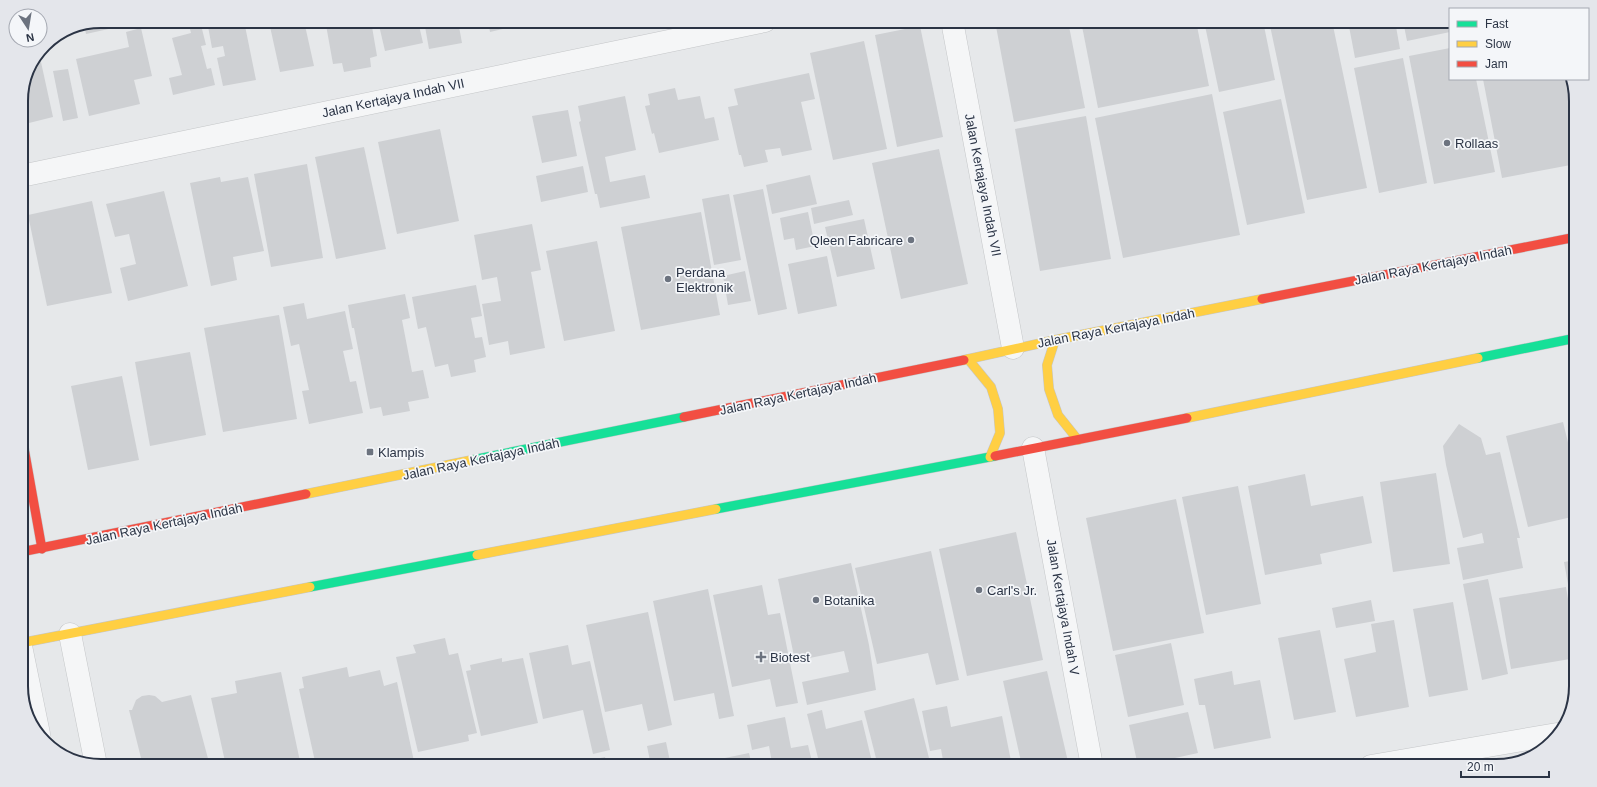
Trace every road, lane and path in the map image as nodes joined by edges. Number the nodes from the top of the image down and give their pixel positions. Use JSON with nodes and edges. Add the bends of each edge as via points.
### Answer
{"nodes":[{"id":1,"x":706,"y":28,"type":"edge"},
{"id":2,"x":953,"y":28,"type":"edge"},
{"id":3,"x":28,"y":174,"type":"edge"},
{"id":4,"x":1569,"y":238,"type":"edge"},
{"id":5,"x":1569,"y":339,"type":"edge"},
{"id":6,"x":1054,"y":340,"type":"junction"},
{"id":7,"x":1013,"y":348,"type":"junction"},
{"id":8,"x":968,"y":360,"type":"junction"},
{"id":9,"x":1078,"y":440,"type":"junction"},
{"id":10,"x":1033,"y":448,"type":"junction"},
{"id":11,"x":990,"y":457,"type":"junction"},
{"id":12,"x":28,"y":470,"type":"edge"},
{"id":13,"x":42,"y":549,"type":"junction"},
{"id":14,"x":28,"y":551,"type":"edge"},
{"id":15,"x":70,"y":634,"type":"junction"},
{"id":16,"x":28,"y":642,"type":"edge"},
{"id":17,"x":28,"y":680,"type":"edge"},
{"id":18,"x":35,"y":717,"type":"edge"},
{"id":19,"x":1550,"y":735,"type":"edge"},
{"id":20,"x":95,"y":758,"type":"edge"},
{"id":21,"x":1091,"y":759,"type":"edge"},
{"id":22,"x":1412,"y":759,"type":"edge"}],
"edges":[{"from":1,"to":3,"type":"street","name":"Jalan Kertajaya Indah VII"},
{"from":2,"to":7,"type":"street","name":"Jalan Kertajaya Indah VII"},
{"from":4,"to":6,"type":"main road","name":"Jalan Raya Kertajaya Indah"},
{"from":5,"to":9,"type":"main road"},
{"from":6,"to":7,"type":"main road","name":"Jalan Raya Kertajaya Indah"},
{"from":6,"to":9,"type":"main road","via":[[1046,365],[1049,389],[1058,415]]},
{"from":7,"to":8,"type":"main road","name":"Jalan Raya Kertajaya Indah"},
{"from":8,"to":11,"type":"main road","via":[[991,388],[998,409],[1000,433]]},
{"from":8,"to":13,"type":"main road","name":"Jalan Raya Kertajaya Indah"},
{"from":9,"to":10,"type":"main road"},
{"from":10,"to":11,"type":"main road"},
{"from":10,"to":21,"type":"street","name":"Jalan Kertajaya Indah V"},
{"from":11,"to":15,"type":"main road"},
{"from":12,"to":13,"type":"main road"},
{"from":13,"to":14,"type":"main road","name":"Jalan Raya Kertajaya Indah"},
{"from":15,"to":16,"type":"main road"},
{"from":15,"to":20,"type":"street"},
{"from":17,"to":18,"type":"street"},
{"from":19,"to":22,"type":"street"}]}
